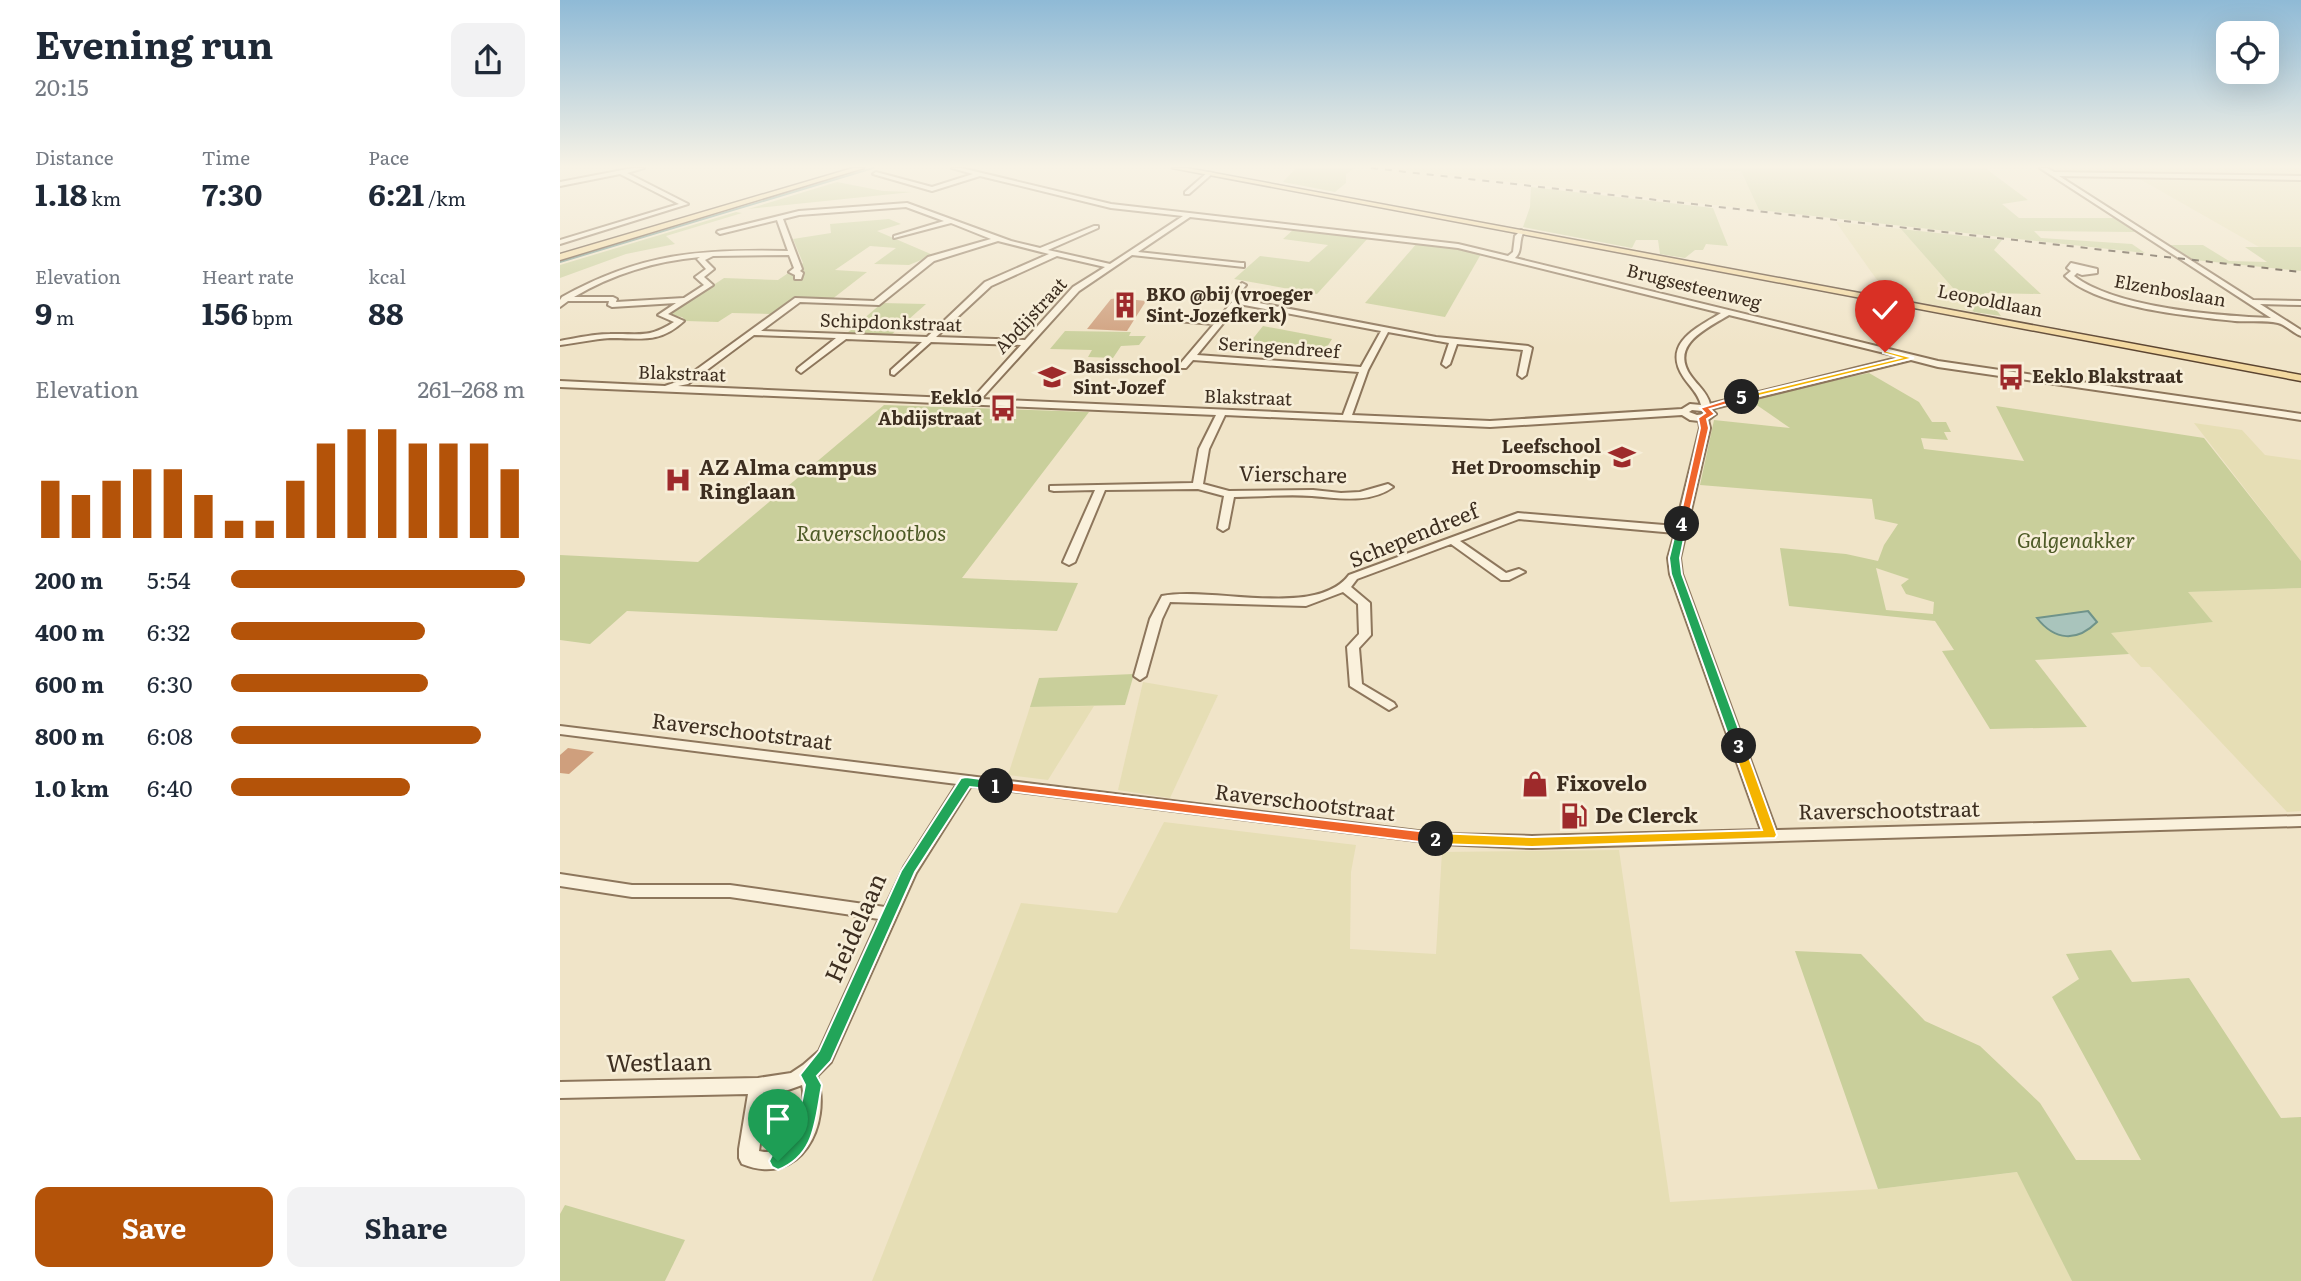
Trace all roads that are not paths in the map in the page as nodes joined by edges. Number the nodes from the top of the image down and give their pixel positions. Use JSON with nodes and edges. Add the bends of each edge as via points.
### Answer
{"nodes":[{"id":1,"x":607,"y":228,"type":"edge"},
{"id":2,"x":659,"y":228,"type":"edge"},
{"id":3,"x":737,"y":228,"type":"edge"},
{"id":4,"x":783,"y":228,"type":"edge"},
{"id":5,"x":928,"y":228,"type":"edge"},
{"id":6,"x":969,"y":228,"type":"edge"},
{"id":7,"x":1094,"y":228,"type":"edge"},
{"id":8,"x":1169,"y":228,"type":"edge"},
{"id":9,"x":1304,"y":228,"type":"edge"},
{"id":10,"x":1499,"y":228,"type":"edge"},
{"id":11,"x":2136,"y":228,"type":"edge"},
{"id":12,"x":720,"y":232,"type":"dead end"},
{"id":13,"x":1521,"y":232,"type":"junction"},
{"id":14,"x":896,"y":237,"type":"dead end"},
{"id":15,"x":998,"y":239,"type":"junction"},
{"id":16,"x":560,"y":242,"type":"edge"},
{"id":17,"x":1039,"y":251,"type":"junction"},
{"id":18,"x":714,"y":252,"type":"junction"},
{"id":19,"x":792,"y":253,"type":"junction"},
{"id":20,"x":1131,"y":253,"type":"junction"},
{"id":21,"x":1055,"y":254,"type":"junction"},
{"id":22,"x":560,"y":257,"type":"edge"},
{"id":23,"x":1510,"y":258,"type":"junction"},
{"id":24,"x":1241,"y":265,"type":"dead end"},
{"id":25,"x":1111,"y":266,"type":"junction"},
{"id":26,"x":2075,"y":271,"type":"dead end"},
{"id":27,"x":798,"y":276,"type":"dead end"},
{"id":28,"x":1242,"y":285,"type":"dead end"},
{"id":29,"x":685,"y":300,"type":"junction"},
{"id":30,"x":1237,"y":301,"type":"junction"},
{"id":31,"x":563,"y":302,"type":"edge"},
{"id":32,"x":2251,"y":302,"type":"junction"},
{"id":33,"x":2301,"y":303,"type":"edge"},
{"id":34,"x":1728,"y":312,"type":"junction"},
{"id":35,"x":1176,"y":319,"type":"dead end"},
{"id":36,"x":2280,"y":321,"type":"junction"},
{"id":37,"x":1219,"y":322,"type":"junction"},
{"id":38,"x":752,"y":333,"type":"junction"},
{"id":39,"x":1383,"y":333,"type":"junction"},
{"id":40,"x":2301,"y":334,"type":"edge"},
{"id":41,"x":843,"y":337,"type":"junction"},
{"id":42,"x":927,"y":340,"type":"junction"},
{"id":43,"x":1454,"y":341,"type":"junction"},
{"id":44,"x":560,"y":343,"type":"edge"},
{"id":45,"x":1027,"y":344,"type":"junction"},
{"id":46,"x":1191,"y":357,"type":"junction"},
{"id":47,"x":1910,"y":358,"type":"junction"},
{"id":48,"x":1447,"y":364,"type":"dead end"},
{"id":49,"x":1183,"y":366,"type":"dead end"},
{"id":50,"x":801,"y":370,"type":"dead end"},
{"id":51,"x":1364,"y":370,"type":"junction"},
{"id":52,"x":894,"y":372,"type":"dead end"},
{"id":53,"x":1522,"y":375,"type":"dead end"},
{"id":54,"x":2301,"y":378,"type":"edge"},
{"id":55,"x":560,"y":384,"type":"edge"},
{"id":56,"x":686,"y":386,"type":"junction"},
{"id":57,"x":974,"y":402,"type":"junction"},
{"id":58,"x":1704,"y":411,"type":"junction"},
{"id":59,"x":1222,"y":412,"type":"junction"},
{"id":60,"x":2301,"y":417,"type":"edge"},
{"id":61,"x":1346,"y":418,"type":"junction"},
{"id":62,"x":1198,"y":486,"type":"junction"},
{"id":63,"x":1388,"y":487,"type":"dead end"},
{"id":64,"x":1054,"y":488,"type":"dead end"},
{"id":65,"x":1101,"y":488,"type":"junction"},
{"id":66,"x":1229,"y":494,"type":"junction"},
{"id":67,"x":1223,"y":528,"type":"dead end"},
{"id":68,"x":1680,"y":530,"type":"junction"},
{"id":69,"x":1452,"y":540,"type":"junction"},
{"id":70,"x":1069,"y":562,"type":"dead end"},
{"id":71,"x":1520,"y":572,"type":"dead end"},
{"id":72,"x":1345,"y":588,"type":"junction"},
{"id":73,"x":1140,"y":676,"type":"dead end"},
{"id":74,"x":1389,"y":706,"type":"dead end"},
{"id":75,"x":560,"y":730,"type":"edge"},
{"id":76,"x":966,"y":782,"type":"junction"},
{"id":77,"x":2301,"y":821,"type":"edge"},
{"id":78,"x":1770,"y":835,"type":"junction"},
{"id":79,"x":560,"y":880,"type":"edge"},
{"id":80,"x":889,"y":914,"type":"junction"},
{"id":81,"x":808,"y":1075,"type":"junction"},
{"id":82,"x":758,"y":1086,"type":"junction"},
{"id":83,"x":560,"y":1090,"type":"edge"}],
"edges":[{"from":1,"to":16,"type":"street"},
{"from":2,"to":22,"type":"main road"},
{"from":3,"to":12,"type":"street"},
{"from":4,"to":19,"type":"street"},
{"from":5,"to":14,"type":"street"},
{"from":6,"to":15,"type":"street"},
{"from":7,"to":17,"type":"street"},
{"from":8,"to":20,"type":"street","name":"Abdijstraat"},
{"from":9,"to":23,"type":"street","name":"Brugsesteenweg","via":[[1441,243]]},
{"from":10,"to":13,"type":"main road","name":"Leopoldlaan"},
{"from":11,"to":32,"type":"street"},
{"from":13,"to":23,"type":"street","via":[[1516,253]]},
{"from":13,"to":54,"type":"main road","name":"Leopoldlaan"},
{"from":15,"to":17,"type":"street"},
{"from":15,"to":38,"type":"street","via":[[931,259],[876,303],[798,300]]},
{"from":17,"to":21,"type":"street"},
{"from":18,"to":19,"type":"street"},
{"from":18,"to":29,"type":"street","via":[[701,259],[710,270],[699,277],[709,285]]},
{"from":18,"to":31,"type":"street","via":[[625,269]]},
{"from":19,"to":27,"type":"street","via":[[798,269],[793,272]]},
{"from":20,"to":24,"type":"street"},
{"from":20,"to":25,"type":"street","name":"Abdijstraat"},
{"from":21,"to":25,"type":"street"},
{"from":21,"to":42,"type":"street","via":[[988,284]]},
{"from":23,"to":34,"type":"street","name":"Brugsesteenweg"},
{"from":25,"to":45,"type":"street","name":"Abdijstraat","via":[[1076,289]]},
{"from":26,"to":36,"type":"street","name":"Elzenboslaan","via":[[2069,276],[2076,283],[2112,298],[2244,320]]},
{"from":28,"to":30,"type":"street","via":[[1230,300]]},
{"from":29,"to":31,"type":"street","via":[[612,305],[612,299]]},
{"from":29,"to":44,"type":"street","via":[[662,315],[681,320],[661,334]]},
{"from":30,"to":37,"type":"street"},
{"from":30,"to":39,"type":"street"},
{"from":32,"to":33,"type":"street"},
{"from":32,"to":36,"type":"street"},
{"from":34,"to":47,"type":"street","name":"Brugsesteenweg"},
{"from":34,"to":58,"type":"street","via":[[1679,349],[1678,360],[1688,379],[1702,391]]},
{"from":35,"to":37,"type":"street"},
{"from":36,"to":40,"type":"street"},
{"from":37,"to":46,"type":"street"},
{"from":38,"to":41,"type":"street","name":"Schipdonkstraat"},
{"from":38,"to":56,"type":"street"},
{"from":39,"to":43,"type":"street"},
{"from":39,"to":51,"type":"street"},
{"from":41,"to":42,"type":"street","name":"Schipdonkstraat"},
{"from":41,"to":50,"type":"street"},
{"from":42,"to":45,"type":"street","name":"Schipdonkstraat"},
{"from":42,"to":52,"type":"street"},
{"from":43,"to":48,"type":"street"},
{"from":43,"to":53,"type":"street","via":[[1528,348]]},
{"from":45,"to":57,"type":"street","name":"Abdijstraat"},
{"from":46,"to":49,"type":"street"},
{"from":46,"to":51,"type":"street","name":"Seringendreef"},
{"from":47,"to":58,"type":"street"},
{"from":47,"to":60,"type":"street","name":"Brugsesteenweg"},
{"from":51,"to":61,"type":"street"},
{"from":55,"to":56,"type":"street","name":"Blakstraat"},
{"from":56,"to":57,"type":"street","name":"Blakstraat"},
{"from":57,"to":59,"type":"street","name":"Blakstraat"},
{"from":58,"to":61,"type":"street","name":"Blakstraat","via":[[1688,416],[1684,412],[1490,424]]},
{"from":58,"to":68,"type":"street","via":[[1705,428]]},
{"from":59,"to":61,"type":"street","name":"Blakstraat"},
{"from":59,"to":62,"type":"street","via":[[1204,449]]},
{"from":62,"to":65,"type":"street","name":"Vierschare"},
{"from":62,"to":66,"type":"street","name":"Vierschare"},
{"from":63,"to":66,"type":"street","name":"Vierschare","via":[[1369,495]]},
{"from":64,"to":65,"type":"street","name":"Vierschare"},
{"from":65,"to":70,"type":"street"},
{"from":66,"to":67,"type":"street"},
{"from":68,"to":69,"type":"street","name":"Schependreef","via":[[1517,516]]},
{"from":68,"to":78,"type":"street","via":[[1676,574]]},
{"from":69,"to":71,"type":"street","via":[[1505,578]]},
{"from":69,"to":72,"type":"street","name":"Schependreef","via":[[1353,577]]},
{"from":72,"to":73,"type":"street","name":"Schependreef","via":[[1306,602],[1166,598]]},
{"from":72,"to":74,"type":"street","via":[[1364,603],[1365,635],[1353,647],[1356,687]]},
{"from":75,"to":76,"type":"street","name":"Raverschootstraat"},
{"from":76,"to":78,"type":"street","name":"Raverschootstraat","via":[[1442,839],[1532,842]]},
{"from":76,"to":80,"type":"street","name":"Heidelaan","via":[[921,849]]},
{"from":77,"to":78,"type":"street","name":"Raverschootstraat"},
{"from":79,"to":80,"type":"street","via":[[632,891],[730,891]]},
{"from":80,"to":81,"type":"street","name":"Heidelaan","via":[[825,1056]]},
{"from":81,"to":82,"type":"street","name":"Westlaan"},
{"from":81,"to":82,"type":"street","via":[[813,1085],[803,1140],[786,1157],[761,1164],[749,1158],[748,1144]]},
{"from":82,"to":83,"type":"street","name":"Westlaan"}]}
